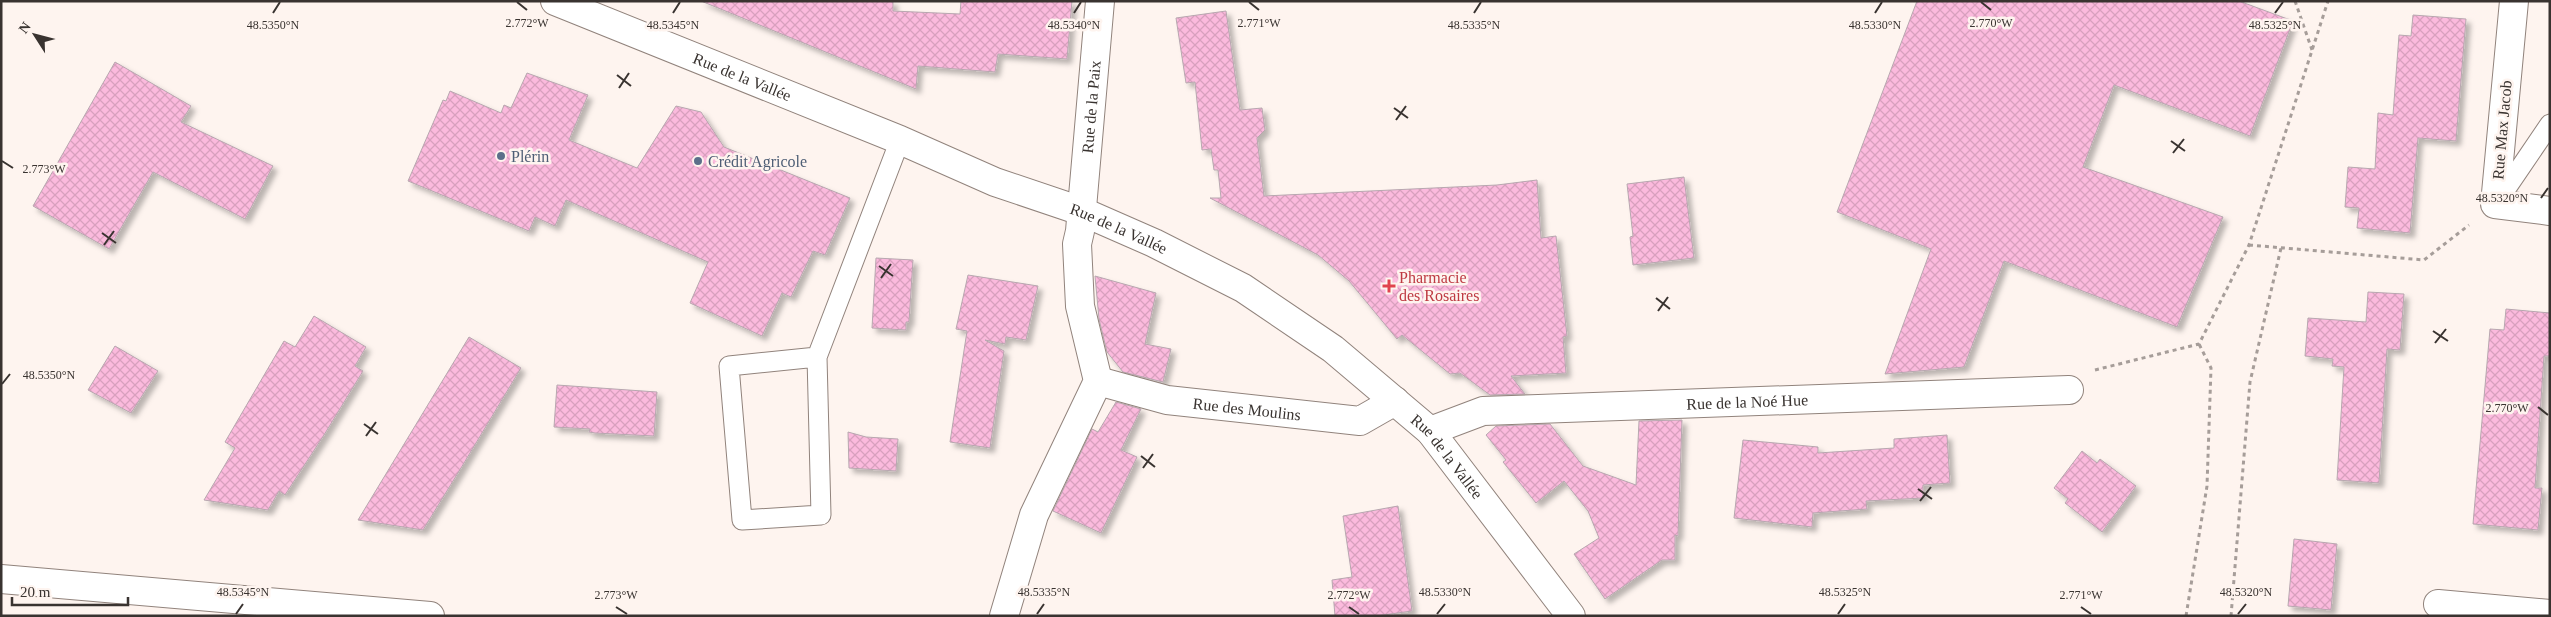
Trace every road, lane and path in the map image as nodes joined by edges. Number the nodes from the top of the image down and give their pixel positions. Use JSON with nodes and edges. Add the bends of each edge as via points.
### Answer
{"nodes":[{"id":1,"x":555,"y":1,"type":"edge"},
{"id":2,"x":1100,"y":1,"type":"edge"},
{"id":3,"x":2295,"y":1,"type":"edge"},
{"id":4,"x":2328,"y":1,"type":"edge"},
{"id":5,"x":2514,"y":1,"type":"edge"},
{"id":6,"x":2312,"y":51,"type":"junction"},
{"id":7,"x":2550,"y":124,"type":"edge"},
{"id":8,"x":900,"y":140,"type":"junction"},
{"id":9,"x":2495,"y":204,"type":"junction"},
{"id":10,"x":1081,"y":211,"type":"junction"},
{"id":11,"x":2550,"y":211,"type":"edge"},
{"id":12,"x":2250,"y":245,"type":"junction"},
{"id":13,"x":2280,"y":248,"type":"junction"},
{"id":14,"x":2199,"y":344,"type":"junction"},
{"id":15,"x":817,"y":357,"type":"junction"},
{"id":16,"x":1098,"y":381,"type":"junction"},
{"id":17,"x":2069,"y":390,"type":"joint"},
{"id":18,"x":1395,"y":401,"type":"junction"},
{"id":19,"x":1430,"y":431,"type":"junction"},
{"id":20,"x":1,"y":579,"type":"edge"},
{"id":21,"x":2438,"y":604,"type":"dead end"},
{"id":22,"x":2550,"y":614,"type":"edge"},
{"id":23,"x":430,"y":616,"type":"edge"},
{"id":24,"x":1004,"y":616,"type":"edge"},
{"id":25,"x":1571,"y":616,"type":"edge"},
{"id":26,"x":2186,"y":616,"type":"edge"},
{"id":27,"x":2232,"y":616,"type":"edge"}],
"edges":[{"from":1,"to":8,"type":"street","name":"Rue de la Vallée"},
{"from":2,"to":10,"type":"street","name":"Rue de la Paix"},
{"from":3,"to":6,"type":"path"},
{"from":4,"to":6,"type":"path"},
{"from":5,"to":9,"type":"street","name":"Rue Max Jacob"},
{"from":6,"to":12,"type":"path"},
{"from":7,"to":9,"type":"lane"},
{"from":8,"to":10,"type":"street","name":"Rue de la Vallée","via":[[995,182]]},
{"from":8,"to":15,"type":"lane"},
{"from":9,"to":11,"type":"street"},
{"from":9,"to":13,"type":"path","via":[[2424,260]]},
{"from":10,"to":16,"type":"street","via":[[1077,244],[1080,306]]},
{"from":10,"to":18,"type":"street","name":"Rue de la Vallée","via":[[1243,288],[1333,349]]},
{"from":12,"to":13,"type":"path"},
{"from":12,"to":14,"type":"path"},
{"from":13,"to":27,"type":"path","via":[[2250,382]]},
{"from":14,"to":17,"type":"path","via":[[2084,372]]},
{"from":14,"to":26,"type":"path","via":[[2211,368],[2207,486]]},
{"from":15,"to":15,"type":"lane","via":[[821,515],[742,520],[729,366]]},
{"from":16,"to":18,"type":"street","name":"Rue des Moulins","via":[[1167,400],[1360,421]]},
{"from":16,"to":24,"type":"street","via":[[1034,515]]},
{"from":17,"to":19,"type":"street","name":"Rue de la Noé Hue","via":[[1482,411]]},
{"from":18,"to":19,"type":"street","name":"Rue de la Vallée"},
{"from":19,"to":25,"type":"street","name":"Rue de la Vallée"},
{"from":20,"to":23,"type":"street"},
{"from":21,"to":22,"type":"street"}]}
